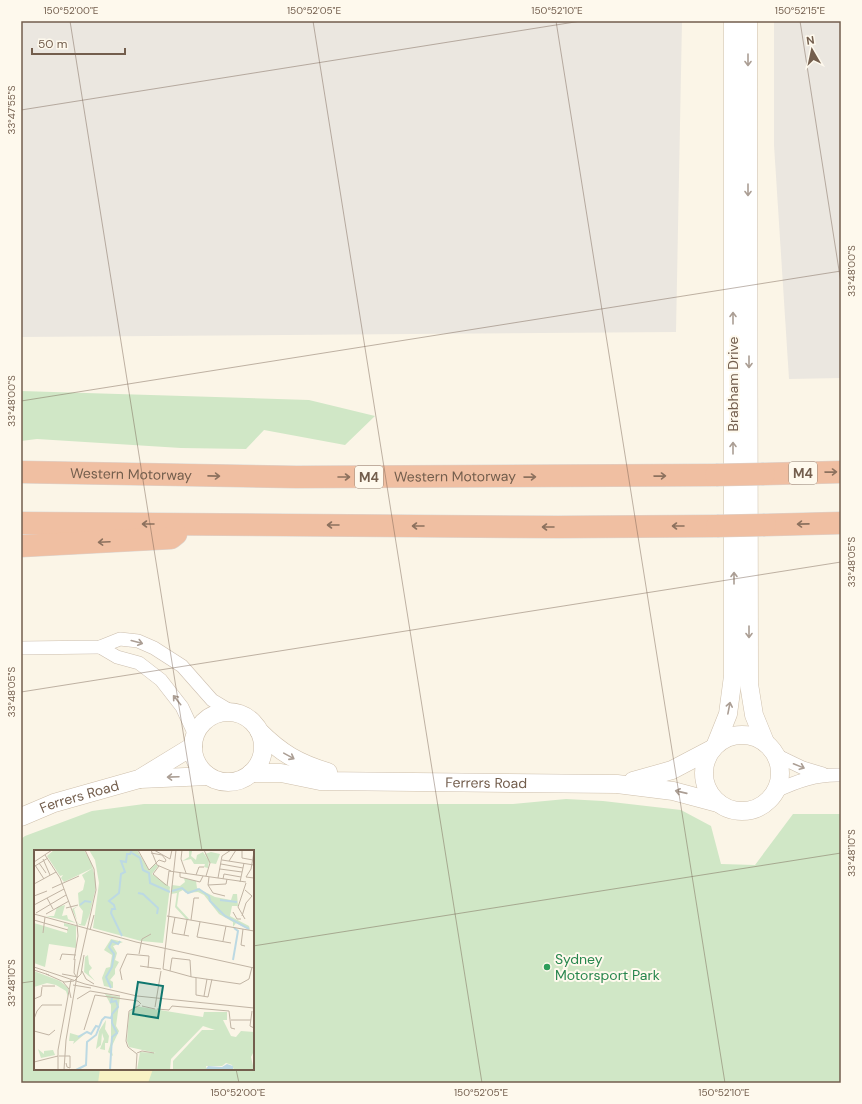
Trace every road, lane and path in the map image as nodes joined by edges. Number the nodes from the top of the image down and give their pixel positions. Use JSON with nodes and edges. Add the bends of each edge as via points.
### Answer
{"nodes":[{"id":1,"x":733,"y":21,"type":"edge"},
{"id":2,"x":748,"y":21,"type":"edge"},
{"id":3,"x":21,"y":472,"type":"edge"},
{"id":4,"x":841,"y":472,"type":"edge"},
{"id":5,"x":21,"y":523,"type":"edge"},
{"id":6,"x":841,"y":523,"type":"edge"},
{"id":7,"x":187,"y":524,"type":"junction"},
{"id":8,"x":21,"y":546,"type":"edge"},
{"id":9,"x":100,"y":647,"type":"junction"},
{"id":10,"x":21,"y":648,"type":"edge"},
{"id":11,"x":232,"y":712,"type":"junction"},
{"id":12,"x":259,"y":731,"type":"junction"},
{"id":13,"x":194,"y":740,"type":"junction"},
{"id":14,"x":714,"y":746,"type":"junction"},
{"id":15,"x":771,"y":748,"type":"junction"},
{"id":16,"x":252,"y":773,"type":"junction"},
{"id":17,"x":823,"y":774,"type":"junction"},
{"id":18,"x":841,"y":775,"type":"edge"},
{"id":19,"x":208,"y":776,"type":"junction"},
{"id":20,"x":139,"y":779,"type":"junction"},
{"id":21,"x":355,"y":781,"type":"junction"},
{"id":22,"x":617,"y":784,"type":"junction"},
{"id":23,"x":776,"y":791,"type":"junction"},
{"id":24,"x":718,"y":803,"type":"junction"},
{"id":25,"x":21,"y":817,"type":"edge"}],
"edges":[{"from":14,"to":1,"type":"main road","name":"Brabham Drive","one_way":true,"via":[[728,714],[733,676]]},
{"from":2,"to":15,"type":"main road","name":"Brabham Drive","one_way":true,"via":[[749,672],[750,699],[754,715]]},
{"from":3,"to":4,"type":"highway","name":"Western Motorway","number":"M4","one_way":true,"bridge":true,"via":[[296,477]]},
{"from":7,"to":5,"type":"highway","one_way":true},
{"from":6,"to":7,"type":"highway","one_way":true,"bridge":true,"via":[[550,527]]},
{"from":7,"to":8,"type":"highway","one_way":true,"via":[[171,538]]},
{"from":9,"to":10,"type":"street"},
{"from":9,"to":11,"type":"street","one_way":true,"via":[[120,639],[138,641],[154,648],[182,666],[212,700]]},
{"from":13,"to":9,"type":"street","one_way":true,"via":[[182,707],[161,680],[139,663],[117,657]]},
{"from":11,"to":12,"type":"main road","via":[[247,718]]},
{"from":11,"to":13,"type":"main road","via":[[209,717],[201,725]]},
{"from":12,"to":16,"type":"main road","via":[[263,753]]},
{"from":12,"to":21,"type":"main road","name":"Ferrers Road","one_way":true,"via":[[276,748],[307,766]]},
{"from":13,"to":19,"type":"main road","via":[[197,763]]},
{"from":13,"to":20,"type":"main road","name":"Ferrers Road"},
{"from":14,"to":15,"type":"main road","via":[[736,735],[751,736]]},
{"from":14,"to":22,"type":"main road","name":"Ferrers Road","via":[[672,770]]},
{"from":14,"to":24,"type":"main road","via":[[705,762],[704,777],[708,791]]},
{"from":15,"to":17,"type":"street","one_way":true,"via":[[803,768]]},
{"from":15,"to":23,"type":"main road","via":[[780,773]]},
{"from":16,"to":19,"type":"main road","via":[[242,780],[230,782]]},
{"from":16,"to":21,"type":"main road","name":"Ferrers Road","via":[[281,773],[320,781]]},
{"from":17,"to":18,"type":"street"},
{"from":17,"to":23,"type":"street"},
{"from":19,"to":20,"type":"main road","name":"Ferrers Road","one_way":true},
{"from":20,"to":25,"type":"main road","name":"Ferrers Road","via":[[54,803]]},
{"from":21,"to":22,"type":"main road","name":"Ferrers Road"},
{"from":24,"to":22,"type":"main road","name":"Ferrers Road","one_way":true,"via":[[673,791]]},
{"from":23,"to":24,"type":"main road","via":[[765,803],[750,810],[736,810]]}]}
